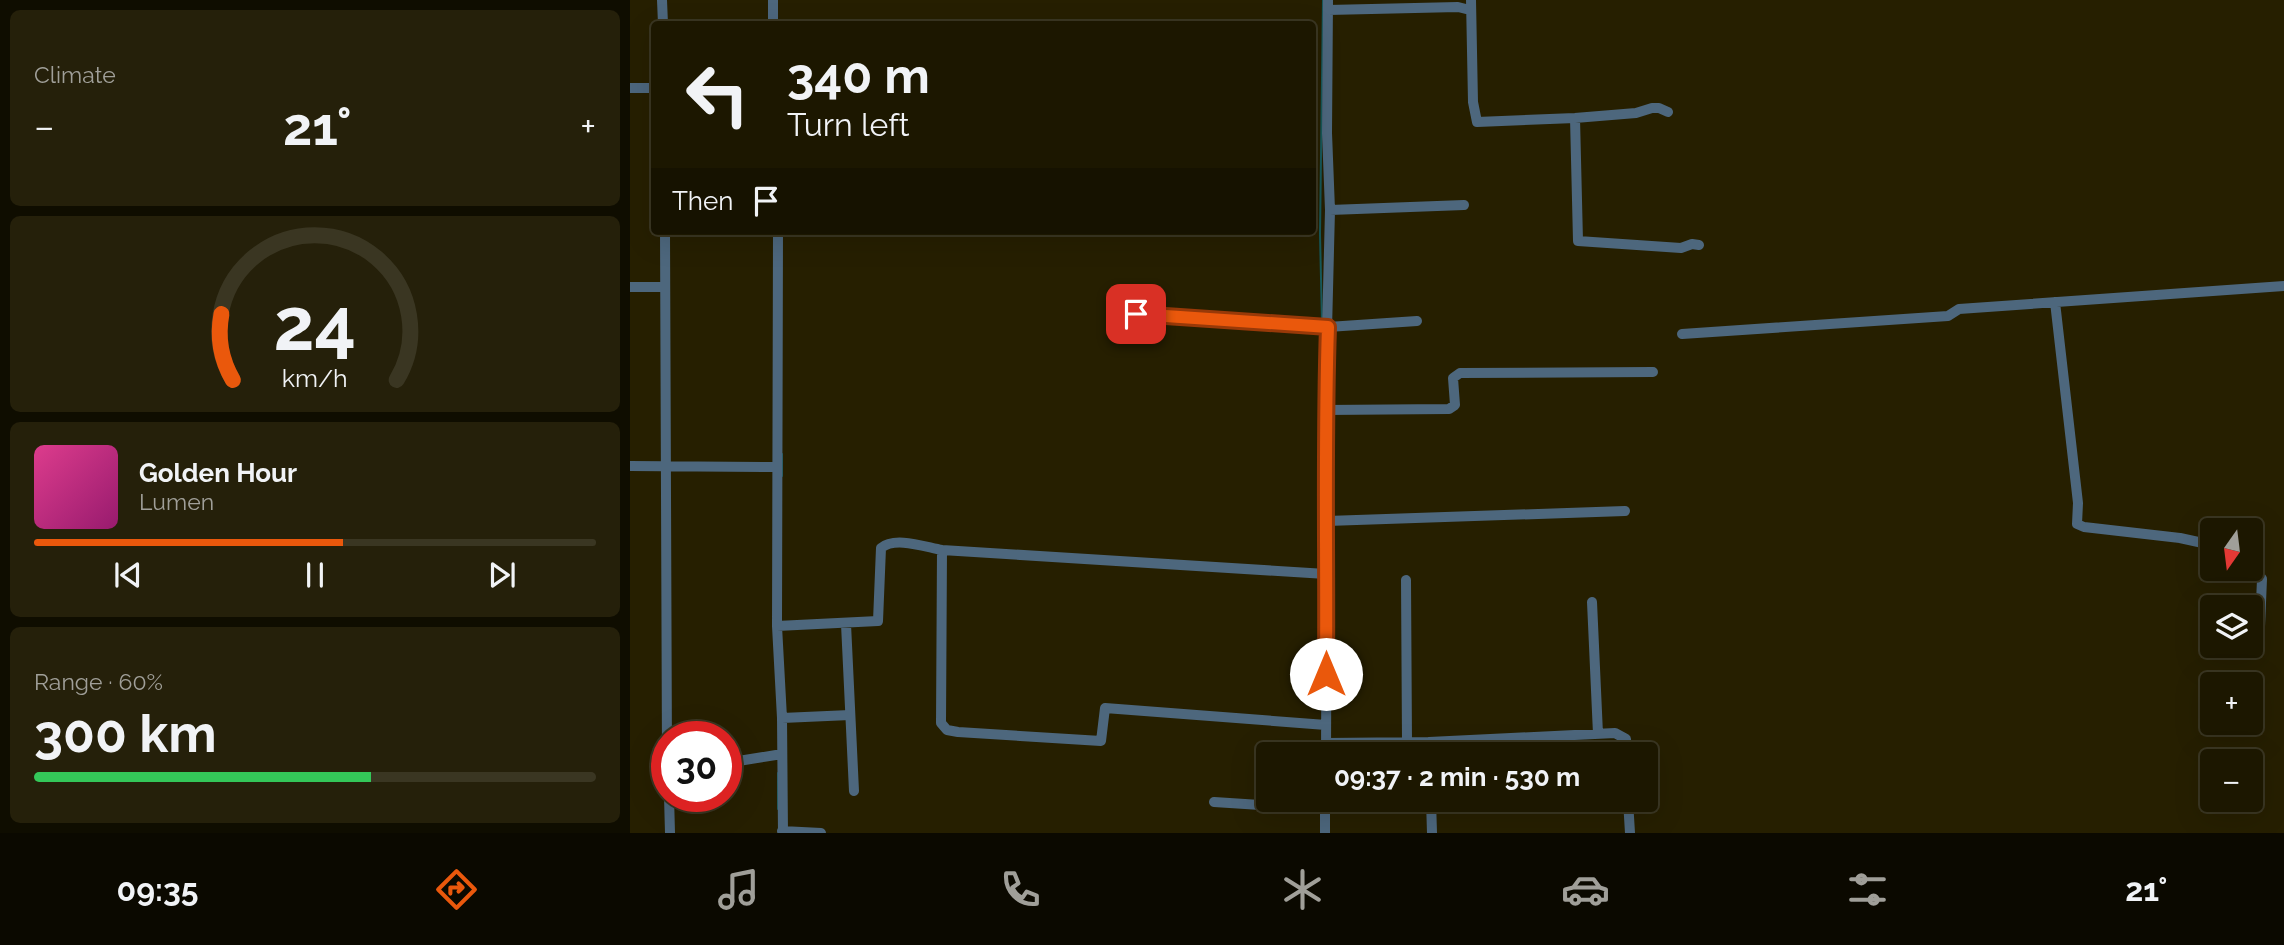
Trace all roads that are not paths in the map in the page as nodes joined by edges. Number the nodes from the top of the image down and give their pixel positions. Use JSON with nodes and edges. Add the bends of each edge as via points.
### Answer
{"nodes":[{"id":1,"x":662,"y":0,"type":"edge"},
{"id":2,"x":773,"y":0,"type":"edge"},
{"id":3,"x":1328,"y":5,"type":"edge"},
{"id":4,"x":1470,"y":5,"type":"edge"},
{"id":5,"x":663,"y":21,"type":"edge"},
{"id":6,"x":772,"y":21,"type":"edge"},
{"id":7,"x":630,"y":88,"type":"edge"},
{"id":8,"x":651,"y":88,"type":"edge"},
{"id":9,"x":1668,"y":112,"type":"dead end"},
{"id":10,"x":1575,"y":118,"type":"junction"},
{"id":11,"x":1464,"y":205,"type":"dead end"},
{"id":12,"x":1330,"y":210,"type":"junction"},
{"id":13,"x":665,"y":235,"type":"edge"},
{"id":14,"x":778,"y":235,"type":"edge"},
{"id":15,"x":1699,"y":245,"type":"dead end"},
{"id":16,"x":630,"y":286,"type":"edge"},
{"id":17,"x":2284,"y":286,"type":"edge"},
{"id":18,"x":664,"y":287,"type":"junction"},
{"id":19,"x":2055,"y":302,"type":"junction"},
{"id":20,"x":1136,"y":314,"type":"dead end"},
{"id":21,"x":1417,"y":321,"type":"dead end"},
{"id":22,"x":1328,"y":327,"type":"junction"},
{"id":23,"x":1682,"y":334,"type":"dead end"},
{"id":24,"x":1653,"y":372,"type":"dead end"},
{"id":25,"x":1325,"y":410,"type":"junction"},
{"id":26,"x":630,"y":466,"type":"edge"},
{"id":27,"x":667,"y":467,"type":"junction"},
{"id":28,"x":777,"y":467,"type":"junction"},
{"id":29,"x":1625,"y":511,"type":"dead end"},
{"id":30,"x":1327,"y":521,"type":"junction"},
{"id":31,"x":2200,"y":542,"type":"edge"},
{"id":32,"x":942,"y":550,"type":"junction"},
{"id":33,"x":1326,"y":574,"type":"junction"},
{"id":34,"x":1406,"y":580,"type":"dead end"},
{"id":35,"x":1592,"y":602,"type":"dead end"},
{"id":36,"x":846,"y":624,"type":"junction"},
{"id":37,"x":777,"y":626,"type":"junction"},
{"id":38,"x":850,"y":715,"type":"junction"},
{"id":39,"x":782,"y":718,"type":"junction"},
{"id":40,"x":667,"y":721,"type":"edge"},
{"id":41,"x":1326,"y":724,"type":"junction"},
{"id":42,"x":1598,"y":734,"type":"junction"},
{"id":43,"x":1326,"y":742,"type":"edge"},
{"id":44,"x":1407,"y":742,"type":"edge"},
{"id":45,"x":1429,"y":742,"type":"edge"},
{"id":46,"x":1626,"y":742,"type":"edge"},
{"id":47,"x":782,"y":754,"type":"junction"},
{"id":48,"x":742,"y":760,"type":"edge"},
{"id":49,"x":854,"y":791,"type":"dead end"},
{"id":50,"x":1214,"y":802,"type":"dead end"},
{"id":51,"x":1256,"y":803,"type":"edge"},
{"id":52,"x":669,"y":812,"type":"edge"},
{"id":53,"x":1325,"y":812,"type":"edge"},
{"id":54,"x":1431,"y":812,"type":"edge"},
{"id":55,"x":1629,"y":812,"type":"edge"},
{"id":56,"x":782,"y":832,"type":"edge"},
{"id":57,"x":670,"y":833,"type":"edge"},
{"id":58,"x":821,"y":833,"type":"edge"},
{"id":59,"x":1325,"y":833,"type":"edge"},
{"id":60,"x":1432,"y":833,"type":"edge"},
{"id":61,"x":1630,"y":833,"type":"edge"}],
"edges":[{"from":1,"to":5,"type":"street"},
{"from":2,"to":6,"type":"street"},
{"from":3,"to":4,"type":"street"},
{"from":3,"to":12,"type":"street"},
{"from":4,"to":10,"type":"street","via":[[1477,122]]},
{"from":7,"to":8,"type":"street"},
{"from":9,"to":10,"type":"street","via":[[1652,108]]},
{"from":10,"to":15,"type":"street","via":[[1578,241],[1681,248]]},
{"from":11,"to":12,"type":"street"},
{"from":12,"to":22,"type":"street"},
{"from":13,"to":18,"type":"street"},
{"from":14,"to":28,"type":"street"},
{"from":16,"to":18,"type":"street"},
{"from":17,"to":19,"type":"street"},
{"from":18,"to":27,"type":"street"},
{"from":19,"to":23,"type":"street","via":[[1959,309],[1948,316]]},
{"from":19,"to":31,"type":"street","via":[[2077,524]]},
{"from":20,"to":22,"type":"street"},
{"from":21,"to":22,"type":"street"},
{"from":22,"to":25,"type":"street"},
{"from":24,"to":25,"type":"street","via":[[1460,373],[1454,378],[1455,405],[1449,409]]},
{"from":25,"to":30,"type":"street"},
{"from":26,"to":27,"type":"street"},
{"from":27,"to":28,"type":"street"},
{"from":27,"to":40,"type":"street"},
{"from":28,"to":37,"type":"street"},
{"from":29,"to":30,"type":"street"},
{"from":30,"to":33,"type":"street"},
{"from":32,"to":33,"type":"street"},
{"from":32,"to":36,"type":"street","via":[[895,543],[881,548],[878,621]]},
{"from":32,"to":41,"type":"street","via":[[941,723],[947,730],[1101,741],[1105,708]]},
{"from":33,"to":41,"type":"street"},
{"from":34,"to":44,"type":"street"},
{"from":35,"to":42,"type":"street"},
{"from":36,"to":37,"type":"street"},
{"from":36,"to":38,"type":"street"},
{"from":37,"to":39,"type":"street"},
{"from":38,"to":39,"type":"street"},
{"from":38,"to":49,"type":"street"},
{"from":39,"to":47,"type":"street"},
{"from":41,"to":43,"type":"street"},
{"from":42,"to":45,"type":"street"},
{"from":42,"to":46,"type":"street","via":[[1620,735]]},
{"from":47,"to":48,"type":"street"},
{"from":47,"to":56,"type":"street"},
{"from":50,"to":51,"type":"street"},
{"from":52,"to":57,"type":"street"},
{"from":53,"to":59,"type":"street"},
{"from":54,"to":60,"type":"street"},
{"from":55,"to":61,"type":"street"},
{"from":56,"to":58,"type":"street"}]}
